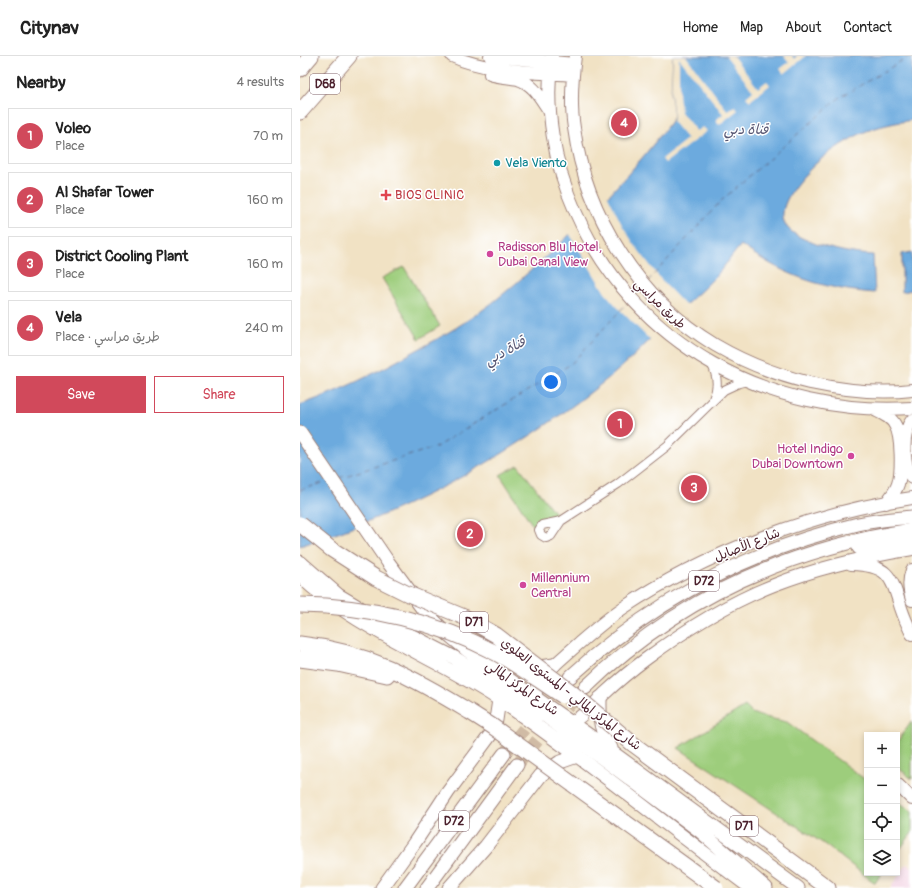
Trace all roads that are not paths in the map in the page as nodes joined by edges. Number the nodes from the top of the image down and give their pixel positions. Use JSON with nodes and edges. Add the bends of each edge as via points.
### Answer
{"nodes":[{"id":1,"x":312,"y":56,"type":"edge"},
{"id":2,"x":349,"y":56,"type":"edge"},
{"id":3,"x":452,"y":56,"type":"edge"},
{"id":4,"x":490,"y":56,"type":"edge"},
{"id":5,"x":509,"y":57,"type":"edge"},
{"id":6,"x":551,"y":64,"type":"edge"},
{"id":7,"x":574,"y":65,"type":"edge"},
{"id":8,"x":483,"y":66,"type":"junction"},
{"id":9,"x":300,"y":69,"type":"edge"},
{"id":10,"x":300,"y":112,"type":"edge"},
{"id":11,"x":550,"y":112,"type":"junction"},
{"id":12,"x":708,"y":362,"type":"junction"},
{"id":13,"x":747,"y":381,"type":"junction"},
{"id":14,"x":912,"y":390,"type":"edge"},
{"id":15,"x":712,"y":402,"type":"junction"},
{"id":16,"x":912,"y":408,"type":"edge"},
{"id":17,"x":874,"y":409,"type":"junction"},
{"id":18,"x":912,"y":420,"type":"edge"},
{"id":19,"x":300,"y":433,"type":"edge"},
{"id":20,"x":912,"y":478,"type":"edge"},
{"id":21,"x":912,"y":498,"type":"edge"},
{"id":22,"x":886,"y":503,"type":"junction"},
{"id":23,"x":912,"y":508,"type":"edge"},
{"id":24,"x":912,"y":517,"type":"edge"},
{"id":25,"x":561,"y":521,"type":"dead end"},
{"id":26,"x":300,"y":524,"type":"edge"},
{"id":27,"x":859,"y":524,"type":"junction"},
{"id":28,"x":912,"y":530,"type":"edge"},
{"id":29,"x":912,"y":542,"type":"edge"},
{"id":30,"x":912,"y":548,"type":"edge"},
{"id":31,"x":812,"y":552,"type":"junction"},
{"id":32,"x":300,"y":562,"type":"edge"},
{"id":33,"x":838,"y":564,"type":"junction"},
{"id":34,"x":912,"y":570,"type":"edge"},
{"id":35,"x":300,"y":576,"type":"edge"},
{"id":36,"x":912,"y":600,"type":"edge"},
{"id":37,"x":300,"y":605,"type":"edge"},
{"id":38,"x":912,"y":634,"type":"edge"},
{"id":39,"x":300,"y":644,"type":"edge"},
{"id":40,"x":300,"y":659,"type":"edge"},
{"id":41,"x":480,"y":659,"type":"junction"},
{"id":42,"x":554,"y":665,"type":"junction"},
{"id":43,"x":570,"y":677,"type":"tunnel mouth"},
{"id":44,"x":428,"y":688,"type":"junction"},
{"id":45,"x":585,"y":688,"type":"tunnel mouth"},
{"id":46,"x":527,"y":696,"type":"junction"},
{"id":47,"x":600,"y":698,"type":"junction"},
{"id":48,"x":499,"y":700,"type":"junction"},
{"id":49,"x":547,"y":717,"type":"junction"},
{"id":50,"x":571,"y":722,"type":"junction"},
{"id":51,"x":633,"y":744,"type":"junction"},
{"id":52,"x":614,"y":753,"type":"junction"},
{"id":53,"x":504,"y":754,"type":"tunnel mouth"},
{"id":54,"x":577,"y":756,"type":"junction"},
{"id":55,"x":517,"y":765,"type":"tunnel mouth"},
{"id":56,"x":912,"y":793,"type":"edge"},
{"id":57,"x":912,"y":799,"type":"edge"},
{"id":58,"x":699,"y":876,"type":"junction"},
{"id":59,"x":382,"y":888,"type":"edge"},
{"id":60,"x":405,"y":888,"type":"edge"},
{"id":61,"x":427,"y":888,"type":"edge"},
{"id":62,"x":449,"y":888,"type":"edge"},
{"id":63,"x":710,"y":888,"type":"edge"},
{"id":64,"x":716,"y":888,"type":"edge"},
{"id":65,"x":751,"y":888,"type":"edge"},
{"id":66,"x":766,"y":888,"type":"edge"},
{"id":67,"x":798,"y":888,"type":"edge"},
{"id":68,"x":828,"y":888,"type":"edge"}],
"edges":[{"from":1,"to":9,"type":"highway","number":"D68"},
{"from":2,"to":10,"type":"highway","number":"D68"},
{"from":3,"to":8,"type":"street"},
{"from":4,"to":5,"type":"street"},
{"from":5,"to":6,"type":"street"},
{"from":6,"to":7,"type":"street"},
{"from":6,"to":8,"type":"street"},
{"from":6,"to":11,"type":"street","name":"طريق مراسي"},
{"from":7,"to":14,"type":"street","name":"طريق مراسي","via":[[572,101],[576,141],[582,168],[599,213],[632,269],[676,317],[715,345],[778,374],[821,385],[866,391]]},
{"from":8,"to":11,"type":"street","via":[[492,74],[518,79],[529,85],[537,92]]},
{"from":11,"to":12,"type":"street","name":"طريق مراسي","via":[[561,174],[572,205],[596,251],[638,306],[659,326]]},
{"from":12,"to":13,"type":"street","name":"طريق مراسي"},
{"from":12,"to":15,"type":"street","via":[[714,369],[717,382]]},
{"from":13,"to":15,"type":"street","via":[[727,388]]},
{"from":13,"to":17,"type":"street","name":"طريق مراسي","via":[[809,401]]},
{"from":15,"to":25,"type":"street","via":[[652,459]]},
{"from":16,"to":17,"type":"street","name":"طريق مراسي"},
{"from":17,"to":22,"type":"street","via":[[895,424],[900,445],[900,478],[896,490]]},
{"from":18,"to":20,"type":"street","via":[[905,436],[906,464]]},
{"from":19,"to":41,"type":"main road","name":"شارع المركز المالي","via":[[422,608],[455,640]]},
{"from":21,"to":22,"type":"street","name":"شارع الأصايل"},
{"from":22,"to":42,"type":"street","name":"شارع الأصايل","via":[[800,525],[745,545],[691,570],[621,609]]},
{"from":23,"to":27,"type":"main road"},
{"from":24,"to":27,"type":"main road","name":"شارع الأصايل","number":"D72"},
{"from":26,"to":51,"type":"highway","name":"شارع المركز المالي - المستوى العلوي","number":"D71","bridge":true,"via":[[336,553],[376,578],[464,617],[496,635],[571,692]]},
{"from":27,"to":43,"type":"main road","name":"شارع الأصايل","number":"D72","via":[[759,556],[713,576],[669,600],[627,628]]},
{"from":28,"to":31,"type":"main road","number":"D72","via":[[879,535]]},
{"from":29,"to":31,"type":"main road"},
{"from":30,"to":33,"type":"street"},
{"from":31,"to":45,"type":"main road","number":"D72","via":[[770,567],[716,591],[690,606],[635,643]]},
{"from":32,"to":46,"type":"main road","via":[[338,595]]},
{"from":33,"to":38,"type":"street","via":[[866,565],[882,570],[893,583]]},
{"from":33,"to":47,"type":"street","via":[[774,585],[723,609],[657,651]]},
{"from":34,"to":36,"type":"street","via":[[909,589]]},
{"from":35,"to":48,"type":"main road","name":"شارع المركز المالي","via":[[319,593],[377,631],[437,662]]},
{"from":37,"to":51,"type":"highway","bridge":true,"via":[[376,612],[452,634],[496,653]]},
{"from":39,"to":44,"type":"highway","via":[[366,658],[394,669]]},
{"from":40,"to":44,"type":"highway","via":[[356,667]]},
{"from":41,"to":42,"type":"main road","via":[[523,668]]},
{"from":41,"to":46,"type":"main road","name":"شارع المركز المالي"},
{"from":42,"to":46,"type":"street","name":"شارع الأصايل","via":[[535,691]]},
{"from":44,"to":58,"type":"highway","bridge":true,"via":[[492,726]]},
{"from":46,"to":49,"type":"main road"},
{"from":46,"to":50,"type":"main road","name":"شارع المركز المالي","number":"D71"},
{"from":47,"to":50,"type":"street"},
{"from":47,"to":52,"type":"main road","via":[[604,737]]},
{"from":48,"to":54,"type":"main road","name":"شارع المركز المالي"},
{"from":48,"to":59,"type":"main road","via":[[491,734]]},
{"from":49,"to":50,"type":"street","via":[[561,722]]},
{"from":49,"to":66,"type":"main road","via":[[700,831]]},
{"from":50,"to":52,"type":"main road","name":"شارع المركز المالي","number":"D71"},
{"from":51,"to":68,"type":"highway","name":"شارع المركز المالي - المستوى العلوي","number":"D71"},
{"from":52,"to":67,"type":"main road","name":"شارع المركز المالي","number":"D71"},
{"from":53,"to":60,"type":"main road","number":"D72"},
{"from":54,"to":62,"type":"main road","via":[[560,762],[541,775],[486,846]]},
{"from":54,"to":65,"type":"main road","name":"شارع المركز المالي"},
{"from":55,"to":61,"type":"main road","number":"D72"},
{"from":56,"to":57,"type":"street","via":[[898,785]]},
{"from":58,"to":63,"type":"highway","bridge":true},
{"from":58,"to":64,"type":"highway","bridge":true}]}
